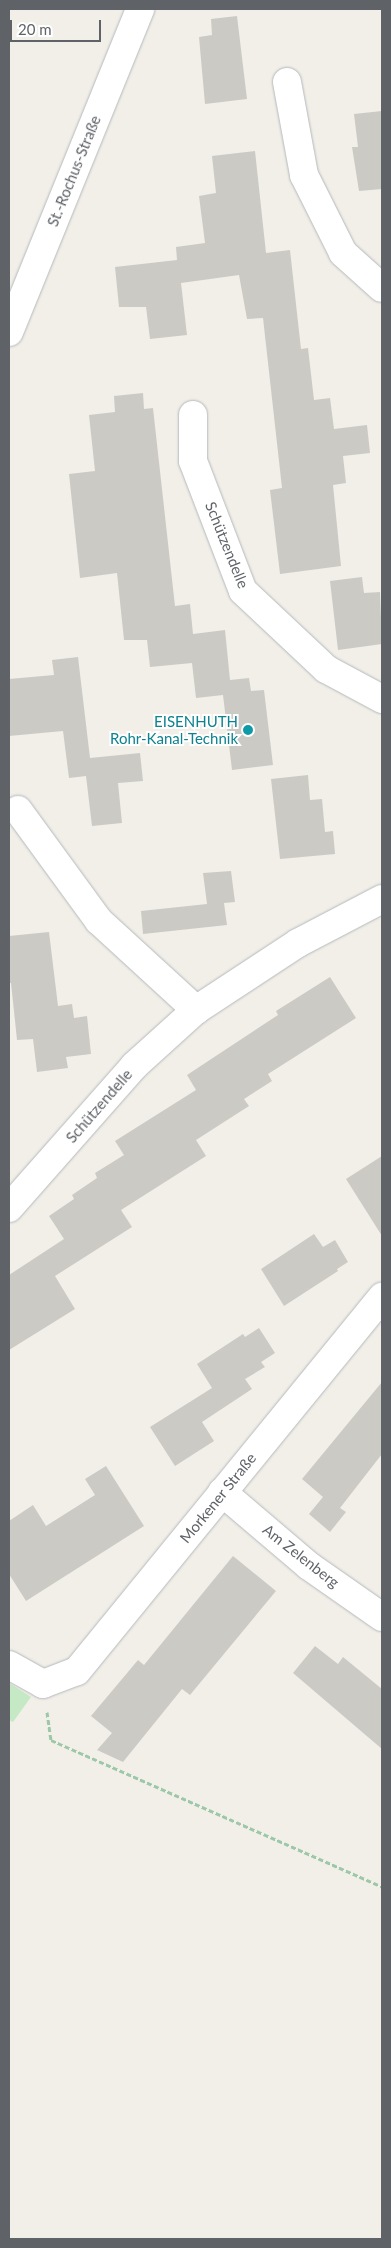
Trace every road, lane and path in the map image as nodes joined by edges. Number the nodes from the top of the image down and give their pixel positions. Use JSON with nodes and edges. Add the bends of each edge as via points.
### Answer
{"nodes":[{"id":1,"x":140,"y":9,"type":"edge"},
{"id":2,"x":287,"y":82,"type":"dead end"},
{"id":3,"x":382,"y":288,"type":"edge"},
{"id":4,"x":9,"y":332,"type":"edge"},
{"id":5,"x":193,"y":415,"type":"dead end"},
{"id":6,"x":382,"y":699,"type":"edge"},
{"id":7,"x":18,"y":810,"type":"dead end"},
{"id":8,"x":382,"y":899,"type":"edge"},
{"id":9,"x":196,"y":1010,"type":"junction"},
{"id":10,"x":9,"y":1208,"type":"edge"},
{"id":11,"x":382,"y":1297,"type":"edge"},
{"id":12,"x":222,"y":1492,"type":"junction"},
{"id":13,"x":382,"y":1617,"type":"edge"},
{"id":14,"x":9,"y":1665,"type":"edge"},
{"id":15,"x":43,"y":1684,"type":"junction"},
{"id":16,"x":382,"y":1887,"type":"edge"}],
"edges":[{"from":1,"to":4,"type":"street","name":"St.-Rochus-Straße"},
{"from":2,"to":3,"type":"street","via":[[304,175],[343,253]]},
{"from":5,"to":6,"type":"street","name":"Schützendelle","via":[[194,461],[243,591],[326,669]]},
{"from":7,"to":9,"type":"street","via":[[99,921]]},
{"from":8,"to":9,"type":"street","name":"Schützendelle","via":[[298,943]]},
{"from":9,"to":10,"type":"street","name":"Schützendelle","via":[[134,1066]]},
{"from":11,"to":12,"type":"street","name":"Morkener Straße"},
{"from":12,"to":13,"type":"street","name":"Am Zelenberg","via":[[309,1566]]},
{"from":12,"to":15,"type":"street","name":"Morkener Straße","via":[[77,1671]]},
{"from":14,"to":15,"type":"street"},
{"from":15,"to":16,"type":"path","via":[[51,1740]]}]}
